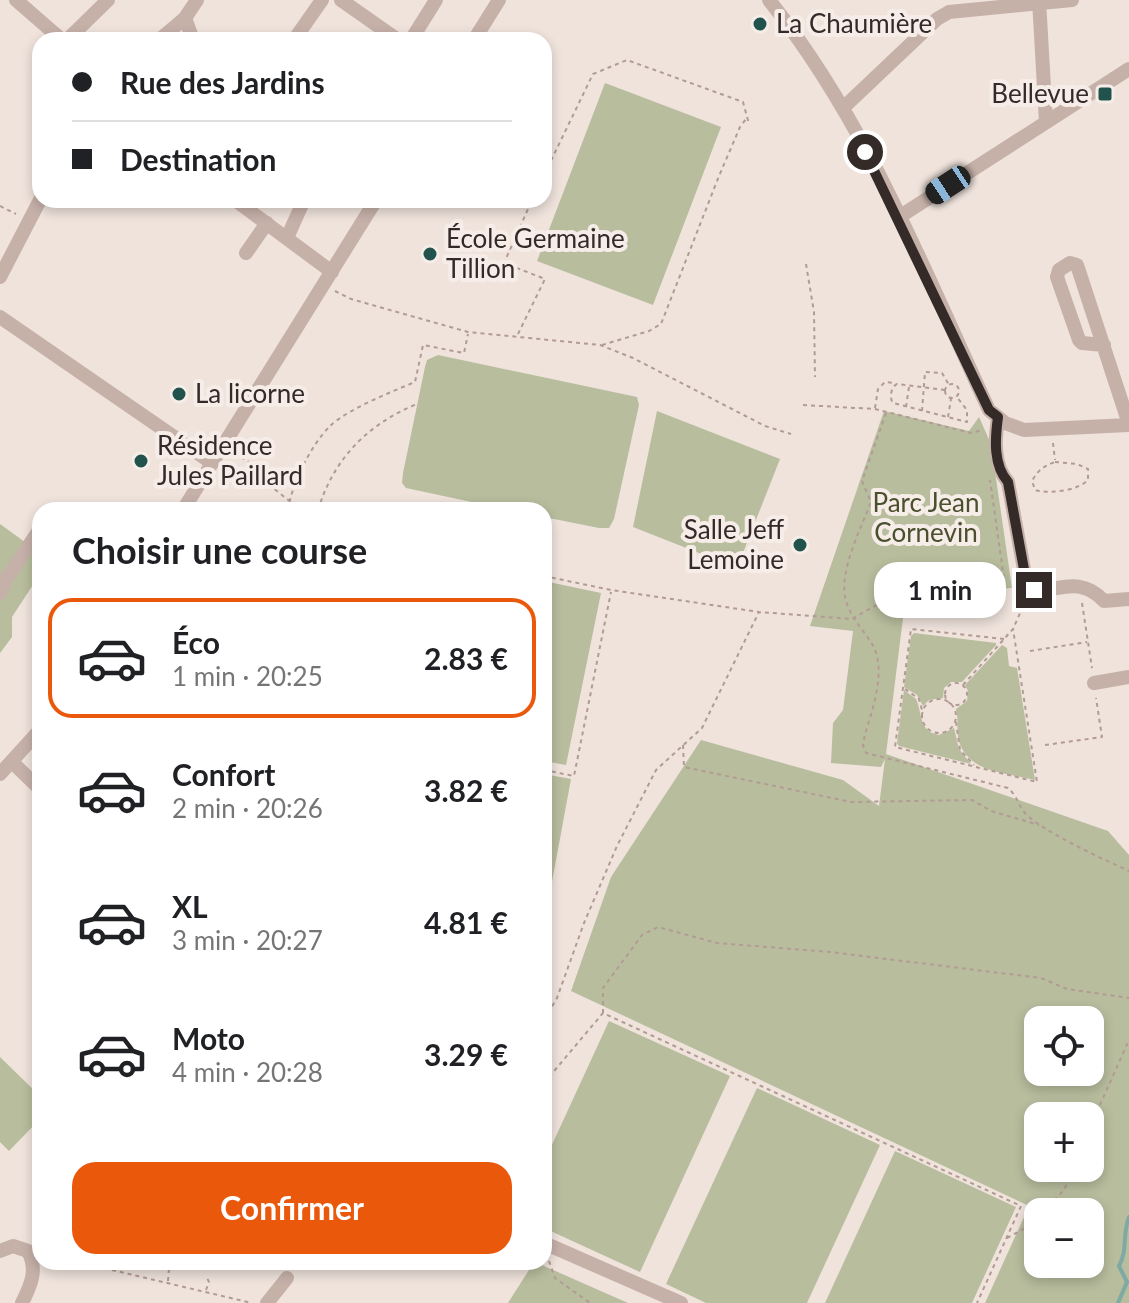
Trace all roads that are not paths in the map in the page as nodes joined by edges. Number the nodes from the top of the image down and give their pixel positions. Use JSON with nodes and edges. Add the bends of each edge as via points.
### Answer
{"nodes":[{"id":1,"x":16,"y":0,"type":"edge"},
{"id":2,"x":108,"y":0,"type":"edge"},
{"id":3,"x":197,"y":0,"type":"edge"},
{"id":4,"x":322,"y":0,"type":"edge"},
{"id":5,"x":341,"y":0,"type":"edge"},
{"id":6,"x":436,"y":0,"type":"edge"},
{"id":7,"x":499,"y":0,"type":"edge"},
{"id":8,"x":769,"y":0,"type":"edge"},
{"id":9,"x":1072,"y":0,"type":"edge"},
{"id":10,"x":1039,"y":1,"type":"edge"},
{"id":11,"x":185,"y":18,"type":"junction"},
{"id":12,"x":54,"y":32,"type":"edge"},
{"id":13,"x":73,"y":32,"type":"edge"},
{"id":14,"x":168,"y":32,"type":"edge"},
{"id":15,"x":190,"y":32,"type":"edge"},
{"id":16,"x":300,"y":32,"type":"edge"},
{"id":17,"x":387,"y":32,"type":"edge"},
{"id":18,"x":416,"y":32,"type":"edge"},
{"id":19,"x":479,"y":32,"type":"edge"},
{"id":20,"x":1129,"y":69,"type":"edge"},
{"id":21,"x":843,"y":108,"type":"junction"},
{"id":22,"x":1046,"y":122,"type":"junction"},
{"id":23,"x":35,"y":208,"type":"edge"},
{"id":24,"x":246,"y":208,"type":"edge"},
{"id":25,"x":300,"y":208,"type":"edge"},
{"id":26,"x":371,"y":208,"type":"edge"},
{"id":27,"x":899,"y":217,"type":"junction"},
{"id":28,"x":267,"y":223,"type":"junction"},
{"id":29,"x":287,"y":238,"type":"junction"},
{"id":30,"x":246,"y":253,"type":"dead end"},
{"id":31,"x":0,"y":277,"type":"edge"},
{"id":32,"x":327,"y":279,"type":"junction"},
{"id":33,"x":0,"y":317,"type":"edge"},
{"id":34,"x":1104,"y":345,"type":"junction"},
{"id":35,"x":998,"y":417,"type":"junction"},
{"id":36,"x":1129,"y":424,"type":"edge"},
{"id":37,"x":212,"y":463,"type":"junction"},
{"id":38,"x":188,"y":502,"type":"edge"},
{"id":39,"x":32,"y":541,"type":"edge"},
{"id":40,"x":0,"y":593,"type":"edge"},
{"id":41,"x":1129,"y":599,"type":"edge"},
{"id":42,"x":1129,"y":677,"type":"edge"},
{"id":43,"x":1094,"y":683,"type":"dead end"},
{"id":44,"x":32,"y":739,"type":"edge"},
{"id":45,"x":12,"y":762,"type":"junction"},
{"id":46,"x":0,"y":774,"type":"edge"},
{"id":47,"x":32,"y":781,"type":"edge"},
{"id":48,"x":32,"y":1247,"type":"edge"},
{"id":49,"x":0,"y":1251,"type":"edge"},
{"id":50,"x":28,"y":1251,"type":"junction"},
{"id":51,"x":552,"y":1251,"type":"edge"},
{"id":52,"x":32,"y":1263,"type":"edge"},
{"id":53,"x":34,"y":1270,"type":"edge"},
{"id":54,"x":287,"y":1278,"type":"dead end"},
{"id":55,"x":22,"y":1303,"type":"edge"},
{"id":56,"x":267,"y":1303,"type":"edge"},
{"id":57,"x":681,"y":1303,"type":"edge"}],
"edges":[{"from":1,"to":12,"type":"street"},
{"from":2,"to":13,"type":"street"},
{"from":3,"to":11,"type":"street"},
{"from":4,"to":16,"type":"street"},
{"from":5,"to":17,"type":"street"},
{"from":6,"to":18,"type":"street"},
{"from":7,"to":19,"type":"street"},
{"from":8,"to":21,"type":"street"},
{"from":9,"to":10,"type":"street"},
{"from":10,"to":21,"type":"street","via":[[949,12]]},
{"from":10,"to":22,"type":"street"},
{"from":11,"to":14,"type":"street"},
{"from":11,"to":15,"type":"street"},
{"from":20,"to":22,"type":"street"},
{"from":21,"to":27,"type":"street"},
{"from":22,"to":27,"type":"street"},
{"from":23,"to":31,"type":"street"},
{"from":24,"to":28,"type":"street"},
{"from":25,"to":29,"type":"street"},
{"from":26,"to":32,"type":"street"},
{"from":27,"to":35,"type":"street","via":[[989,410]]},
{"from":28,"to":29,"type":"street"},
{"from":28,"to":30,"type":"street"},
{"from":29,"to":32,"type":"street"},
{"from":32,"to":37,"type":"street"},
{"from":33,"to":37,"type":"street"},
{"from":34,"to":34,"type":"street","via":[[1077,265],[1070,263],[1057,277],[1079,340]]},
{"from":34,"to":36,"type":"street"},
{"from":35,"to":36,"type":"street","via":[[1024,430]]},
{"from":35,"to":41,"type":"street","via":[[998,461],[1008,482],[1027,586],[1080,586],[1104,601]]},
{"from":37,"to":38,"type":"street"},
{"from":39,"to":40,"type":"street"},
{"from":42,"to":43,"type":"street"},
{"from":44,"to":45,"type":"street"},
{"from":45,"to":46,"type":"street"},
{"from":45,"to":47,"type":"street"},
{"from":48,"to":50,"type":"street"},
{"from":49,"to":50,"type":"street","via":[[13,1246]]},
{"from":50,"to":52,"type":"street"},
{"from":51,"to":57,"type":"street","via":[[631,1274]]},
{"from":53,"to":55,"type":"street"},
{"from":54,"to":56,"type":"street"}]}
